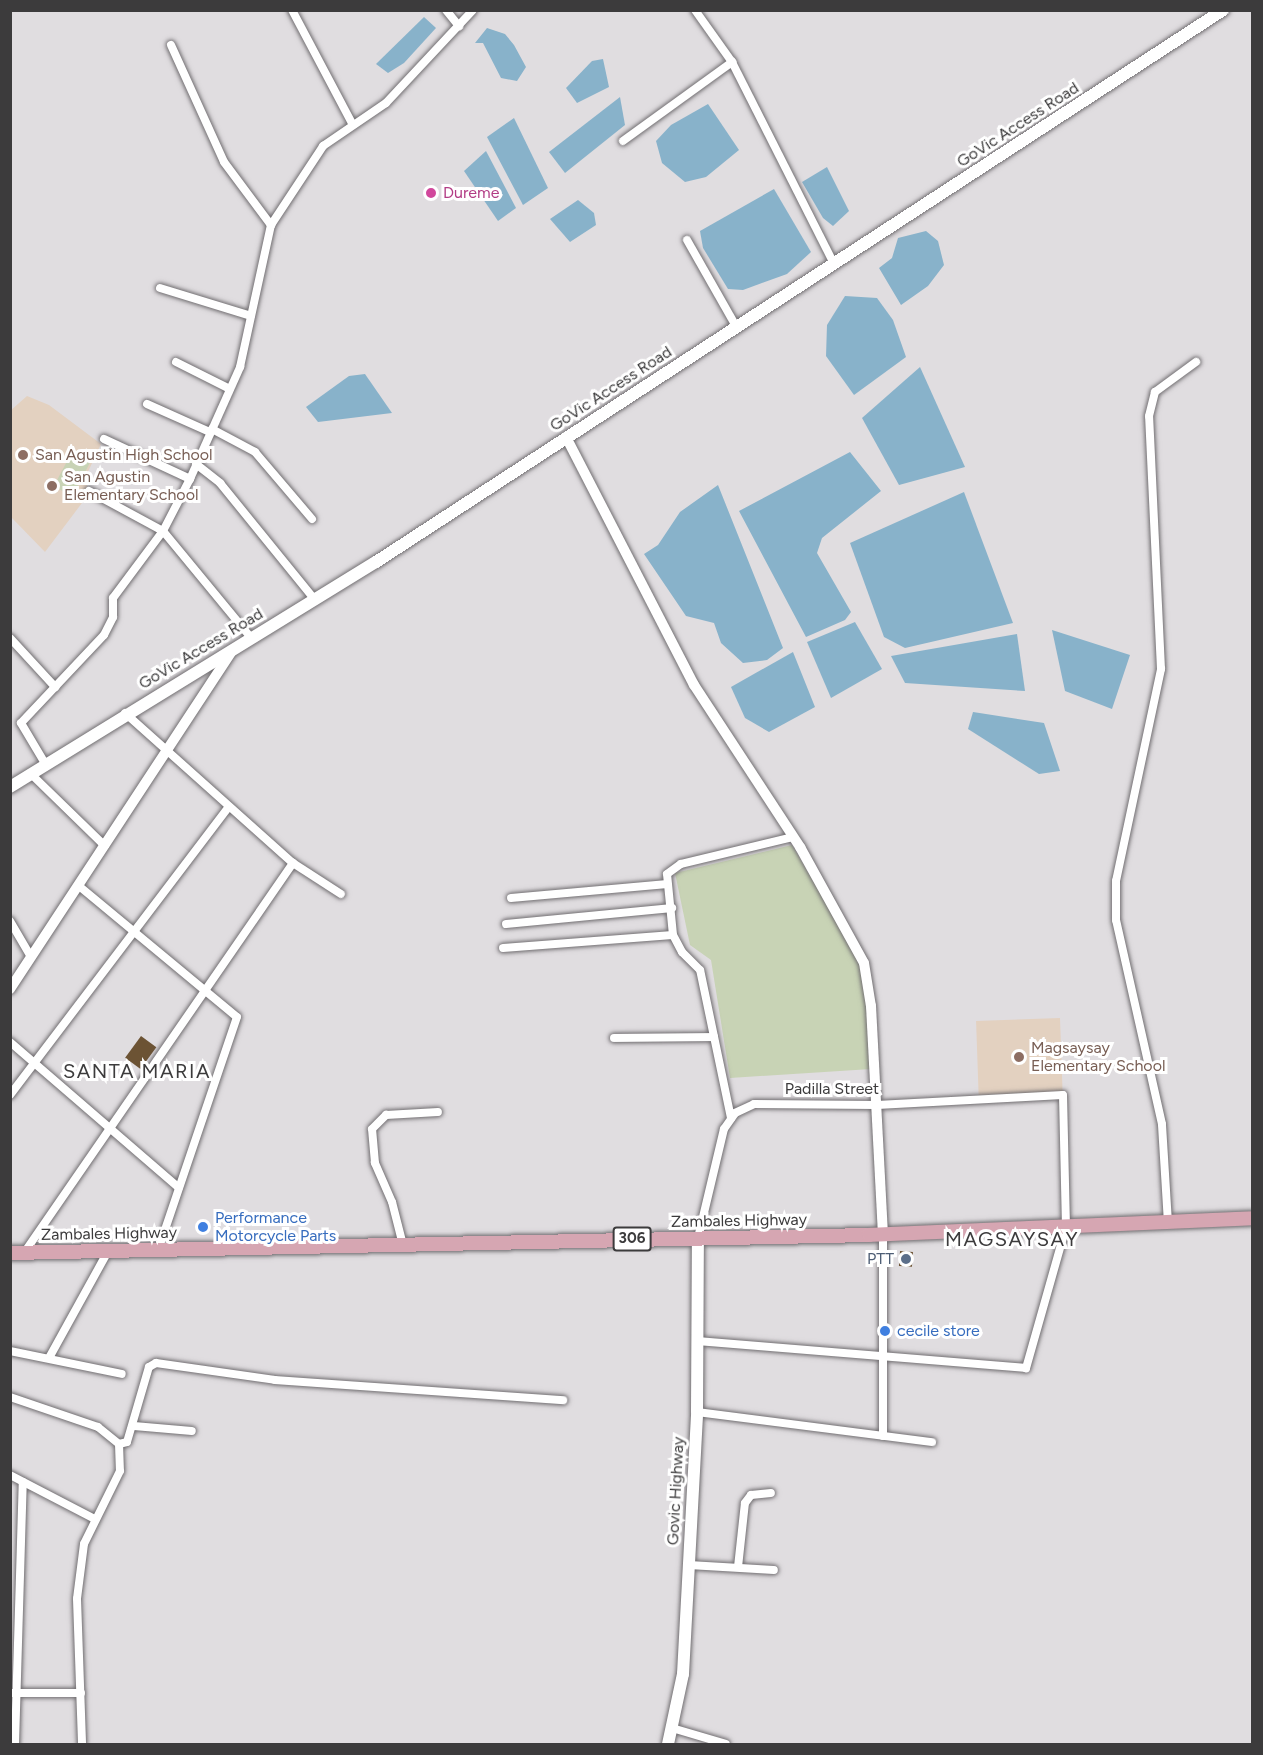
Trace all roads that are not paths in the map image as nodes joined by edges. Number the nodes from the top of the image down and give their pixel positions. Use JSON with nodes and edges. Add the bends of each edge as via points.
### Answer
{"nodes":[{"id":1,"x":292,"y":10,"type":"edge"},
{"id":2,"x":446,"y":10,"type":"edge"},
{"id":3,"x":473,"y":10,"type":"edge"},
{"id":4,"x":695,"y":10,"type":"edge"},
{"id":5,"x":1223,"y":10,"type":"edge"},
{"id":6,"x":459,"y":26,"type":"junction"},
{"id":7,"x":171,"y":45,"type":"dead end"},
{"id":8,"x":732,"y":62,"type":"junction"},
{"id":9,"x":353,"y":125,"type":"junction"},
{"id":10,"x":623,"y":141,"type":"dead end"},
{"id":11,"x":271,"y":225,"type":"junction"},
{"id":12,"x":687,"y":240,"type":"dead end"},
{"id":13,"x":834,"y":264,"type":"junction"},
{"id":14,"x":160,"y":288,"type":"dead end"},
{"id":15,"x":251,"y":316,"type":"junction"},
{"id":16,"x":737,"y":328,"type":"junction"},
{"id":17,"x":176,"y":362,"type":"dead end"},
{"id":18,"x":1196,"y":362,"type":"dead end"},
{"id":19,"x":230,"y":389,"type":"junction"},
{"id":20,"x":147,"y":404,"type":"dead end"},
{"id":21,"x":211,"y":430,"type":"junction"},
{"id":22,"x":566,"y":437,"type":"junction"},
{"id":23,"x":104,"y":439,"type":"dead end"},
{"id":24,"x":196,"y":464,"type":"junction"},
{"id":25,"x":190,"y":479,"type":"junction"},
{"id":26,"x":89,"y":491,"type":"dead end"},
{"id":27,"x":312,"y":519,"type":"dead end"},
{"id":28,"x":163,"y":531,"type":"junction"},
{"id":29,"x":315,"y":600,"type":"junction"},
{"id":30,"x":10,"y":638,"type":"edge"},
{"id":31,"x":252,"y":639,"type":"junction"},
{"id":32,"x":231,"y":653,"type":"junction"},
{"id":33,"x":55,"y":687,"type":"junction"},
{"id":34,"x":125,"y":713,"type":"junction"},
{"id":35,"x":166,"y":753,"type":"junction"},
{"id":36,"x":46,"y":765,"type":"junction"},
{"id":37,"x":31,"y":774,"type":"junction"},
{"id":38,"x":10,"y":787,"type":"edge"},
{"id":39,"x":229,"y":807,"type":"junction"},
{"id":40,"x":794,"y":837,"type":"junction"},
{"id":41,"x":105,"y":846,"type":"junction"},
{"id":42,"x":293,"y":862,"type":"junction"},
{"id":43,"x":667,"y":884,"type":"junction"},
{"id":44,"x":79,"y":886,"type":"junction"},
{"id":45,"x":341,"y":894,"type":"dead end"},
{"id":46,"x":511,"y":898,"type":"dead end"},
{"id":47,"x":672,"y":908,"type":"junction"},
{"id":48,"x":10,"y":921,"type":"edge"},
{"id":49,"x":506,"y":924,"type":"dead end"},
{"id":50,"x":136,"y":933,"type":"junction"},
{"id":51,"x":673,"y":935,"type":"junction"},
{"id":52,"x":503,"y":948,"type":"dead end"},
{"id":53,"x":31,"y":957,"type":"junction"},
{"id":54,"x":10,"y":989,"type":"edge"},
{"id":55,"x":201,"y":990,"type":"junction"},
{"id":56,"x":714,"y":1037,"type":"junction"},
{"id":57,"x":614,"y":1038,"type":"dead end"},
{"id":58,"x":10,"y":1042,"type":"edge"},
{"id":59,"x":34,"y":1063,"type":"junction"},
{"id":60,"x":10,"y":1095,"type":"edge"},
{"id":61,"x":877,"y":1105,"type":"junction"},
{"id":62,"x":438,"y":1112,"type":"dead end"},
{"id":63,"x":731,"y":1118,"type":"junction"},
{"id":64,"x":108,"y":1129,"type":"junction"},
{"id":65,"x":179,"y":1188,"type":"junction"},
{"id":66,"x":1252,"y":1218,"type":"edge"},
{"id":67,"x":1168,"y":1223,"type":"junction"},
{"id":68,"x":1066,"y":1227,"type":"junction"},
{"id":69,"x":883,"y":1234,"type":"junction"},
{"id":70,"x":698,"y":1238,"type":"junction"},
{"id":71,"x":403,"y":1245,"type":"junction"},
{"id":72,"x":158,"y":1250,"type":"junction"},
{"id":73,"x":108,"y":1251,"type":"junction"},
{"id":74,"x":17,"y":1253,"type":"edge"},
{"id":75,"x":698,"y":1341,"type":"junction"},
{"id":76,"x":10,"y":1351,"type":"edge"},
{"id":77,"x":883,"y":1357,"type":"junction"},
{"id":78,"x":49,"y":1358,"type":"junction"},
{"id":79,"x":122,"y":1374,"type":"dead end"},
{"id":80,"x":10,"y":1397,"type":"edge"},
{"id":81,"x":563,"y":1400,"type":"dead end"},
{"id":82,"x":697,"y":1412,"type":"junction"},
{"id":83,"x":134,"y":1426,"type":"junction"},
{"id":84,"x":192,"y":1431,"type":"dead end"},
{"id":85,"x":883,"y":1436,"type":"junction"},
{"id":86,"x":932,"y":1442,"type":"dead end"},
{"id":87,"x":119,"y":1444,"type":"junction"},
{"id":88,"x":10,"y":1475,"type":"edge"},
{"id":89,"x":24,"y":1482,"type":"junction"},
{"id":90,"x":771,"y":1493,"type":"dead end"},
{"id":91,"x":95,"y":1519,"type":"junction"},
{"id":92,"x":689,"y":1565,"type":"junction"},
{"id":93,"x":738,"y":1567,"type":"junction"},
{"id":94,"x":774,"y":1570,"type":"dead end"},
{"id":95,"x":13,"y":1693,"type":"edge"},
{"id":96,"x":81,"y":1693,"type":"junction"},
{"id":97,"x":672,"y":1728,"type":"junction"},
{"id":98,"x":15,"y":1744,"type":"edge"},
{"id":99,"x":82,"y":1744,"type":"edge"},
{"id":100,"x":668,"y":1744,"type":"edge"},
{"id":101,"x":726,"y":1744,"type":"edge"}],
"edges":[{"from":1,"to":9,"type":"street"},
{"from":2,"to":6,"type":"street"},
{"from":3,"to":6,"type":"street"},
{"from":4,"to":8,"type":"street"},
{"from":5,"to":13,"type":"main road","name":"GoVic Access Road"},
{"from":6,"to":9,"type":"street","via":[[387,103]]},
{"from":7,"to":11,"type":"street","via":[[224,162]]},
{"from":8,"to":10,"type":"street"},
{"from":8,"to":13,"type":"street"},
{"from":9,"to":11,"type":"street","via":[[322,146]]},
{"from":11,"to":15,"type":"street"},
{"from":12,"to":16,"type":"street"},
{"from":13,"to":16,"type":"main road","name":"GoVic Access Road"},
{"from":14,"to":15,"type":"street"},
{"from":15,"to":19,"type":"street"},
{"from":16,"to":22,"type":"main road","name":"GoVic Access Road"},
{"from":17,"to":19,"type":"street"},
{"from":18,"to":67,"type":"street","via":[[1155,392],[1149,416],[1161,669],[1116,882],[1116,920],[1162,1124]]},
{"from":19,"to":21,"type":"street"},
{"from":20,"to":21,"type":"street"},
{"from":21,"to":24,"type":"street"},
{"from":21,"to":27,"type":"street","via":[[255,452]]},
{"from":22,"to":29,"type":"main road","name":"GoVic Access Road"},
{"from":22,"to":40,"type":"street","via":[[694,685]]},
{"from":23,"to":25,"type":"street"},
{"from":24,"to":25,"type":"street"},
{"from":24,"to":29,"type":"street","via":[[220,483]]},
{"from":25,"to":28,"type":"street"},
{"from":26,"to":28,"type":"street"},
{"from":28,"to":31,"type":"street"},
{"from":28,"to":33,"type":"street","via":[[113,598],[113,617],[104,635]]},
{"from":29,"to":31,"type":"main road","name":"GoVic Access Road"},
{"from":30,"to":33,"type":"street"},
{"from":31,"to":32,"type":"main road","name":"GoVic Access Road"},
{"from":32,"to":34,"type":"main road","name":"GoVic Access Road"},
{"from":32,"to":35,"type":"street"},
{"from":33,"to":36,"type":"street","via":[[21,723]]},
{"from":34,"to":35,"type":"street"},
{"from":34,"to":36,"type":"main road","name":"GoVic Access Road"},
{"from":35,"to":39,"type":"street"},
{"from":35,"to":41,"type":"street"},
{"from":36,"to":37,"type":"main road","name":"GoVic Access Road"},
{"from":37,"to":38,"type":"main road","name":"GoVic Access Road"},
{"from":37,"to":41,"type":"street"},
{"from":39,"to":42,"type":"street"},
{"from":39,"to":50,"type":"street"},
{"from":40,"to":43,"type":"street","via":[[671,868]]},
{"from":40,"to":61,"type":"street","via":[[864,963]]},
{"from":41,"to":44,"type":"street"},
{"from":42,"to":45,"type":"street"},
{"from":42,"to":55,"type":"street"},
{"from":43,"to":46,"type":"street"},
{"from":43,"to":47,"type":"street"},
{"from":44,"to":50,"type":"street"},
{"from":44,"to":53,"type":"street"},
{"from":47,"to":49,"type":"street"},
{"from":47,"to":51,"type":"street"},
{"from":48,"to":53,"type":"street"},
{"from":50,"to":55,"type":"street"},
{"from":50,"to":59,"type":"street"},
{"from":51,"to":52,"type":"street"},
{"from":51,"to":56,"type":"street","via":[[700,970]]},
{"from":53,"to":54,"type":"street"},
{"from":55,"to":64,"type":"street"},
{"from":55,"to":65,"type":"street","via":[[237,1017]]},
{"from":56,"to":57,"type":"street"},
{"from":56,"to":63,"type":"street"},
{"from":58,"to":59,"type":"street"},
{"from":59,"to":60,"type":"street"},
{"from":59,"to":64,"type":"street"},
{"from":61,"to":63,"type":"street","name":"Padilla Street","via":[[754,1104]]},
{"from":61,"to":68,"type":"street","name":"Padilla Street","via":[[1063,1095]]},
{"from":61,"to":69,"type":"street"},
{"from":62,"to":71,"type":"street","via":[[386,1115],[372,1129],[375,1163],[392,1202]]},
{"from":63,"to":70,"type":"street","via":[[724,1129]]},
{"from":64,"to":65,"type":"street"},
{"from":64,"to":74,"type":"street"},
{"from":65,"to":72,"type":"street"},
{"from":66,"to":67,"type":"main road","name":"Zambales Highway","number":"306"},
{"from":67,"to":68,"type":"main road","name":"Zambales Highway","number":"306"},
{"from":68,"to":69,"type":"main road","name":"Zambales Highway","number":"306"},
{"from":68,"to":77,"type":"street","via":[[1026,1368]]},
{"from":69,"to":70,"type":"main road","name":"Zambales Highway","number":"306"},
{"from":69,"to":77,"type":"street"},
{"from":70,"to":71,"type":"main road","name":"Zambales Highway","number":"306"},
{"from":70,"to":75,"type":"main road","name":"Govic Highway"},
{"from":71,"to":72,"type":"main road","name":"Zambales Highway","number":"306"},
{"from":72,"to":73,"type":"main road","name":"Zambales Highway","number":"306"},
{"from":73,"to":74,"type":"main road","name":"Zambales Highway","number":"306"},
{"from":73,"to":78,"type":"street"},
{"from":75,"to":77,"type":"street"},
{"from":75,"to":82,"type":"main road","name":"Govic Highway"},
{"from":76,"to":78,"type":"street"},
{"from":77,"to":85,"type":"street"},
{"from":78,"to":79,"type":"street"},
{"from":80,"to":87,"type":"street","via":[[98,1427]]},
{"from":81,"to":83,"type":"street","via":[[275,1380],[156,1363],[148,1367]]},
{"from":82,"to":85,"type":"street"},
{"from":82,"to":92,"type":"main road","name":"Govic Highway"},
{"from":83,"to":84,"type":"street"},
{"from":83,"to":87,"type":"street","via":[[127,1442]]},
{"from":85,"to":86,"type":"street"},
{"from":87,"to":91,"type":"street","via":[[120,1471]]},
{"from":88,"to":89,"type":"street"},
{"from":89,"to":91,"type":"street"},
{"from":89,"to":95,"type":"street"},
{"from":90,"to":93,"type":"street","via":[[751,1496],[745,1503]]},
{"from":91,"to":96,"type":"street","via":[[84,1544],[77,1599]]},
{"from":92,"to":93,"type":"street"},
{"from":92,"to":97,"type":"main road","name":"Govic Highway","via":[[683,1674]]},
{"from":93,"to":94,"type":"street"},
{"from":95,"to":96,"type":"street"},
{"from":95,"to":98,"type":"street"},
{"from":96,"to":99,"type":"street"},
{"from":97,"to":100,"type":"main road","name":"Govic Highway"},
{"from":97,"to":101,"type":"street"}]}
